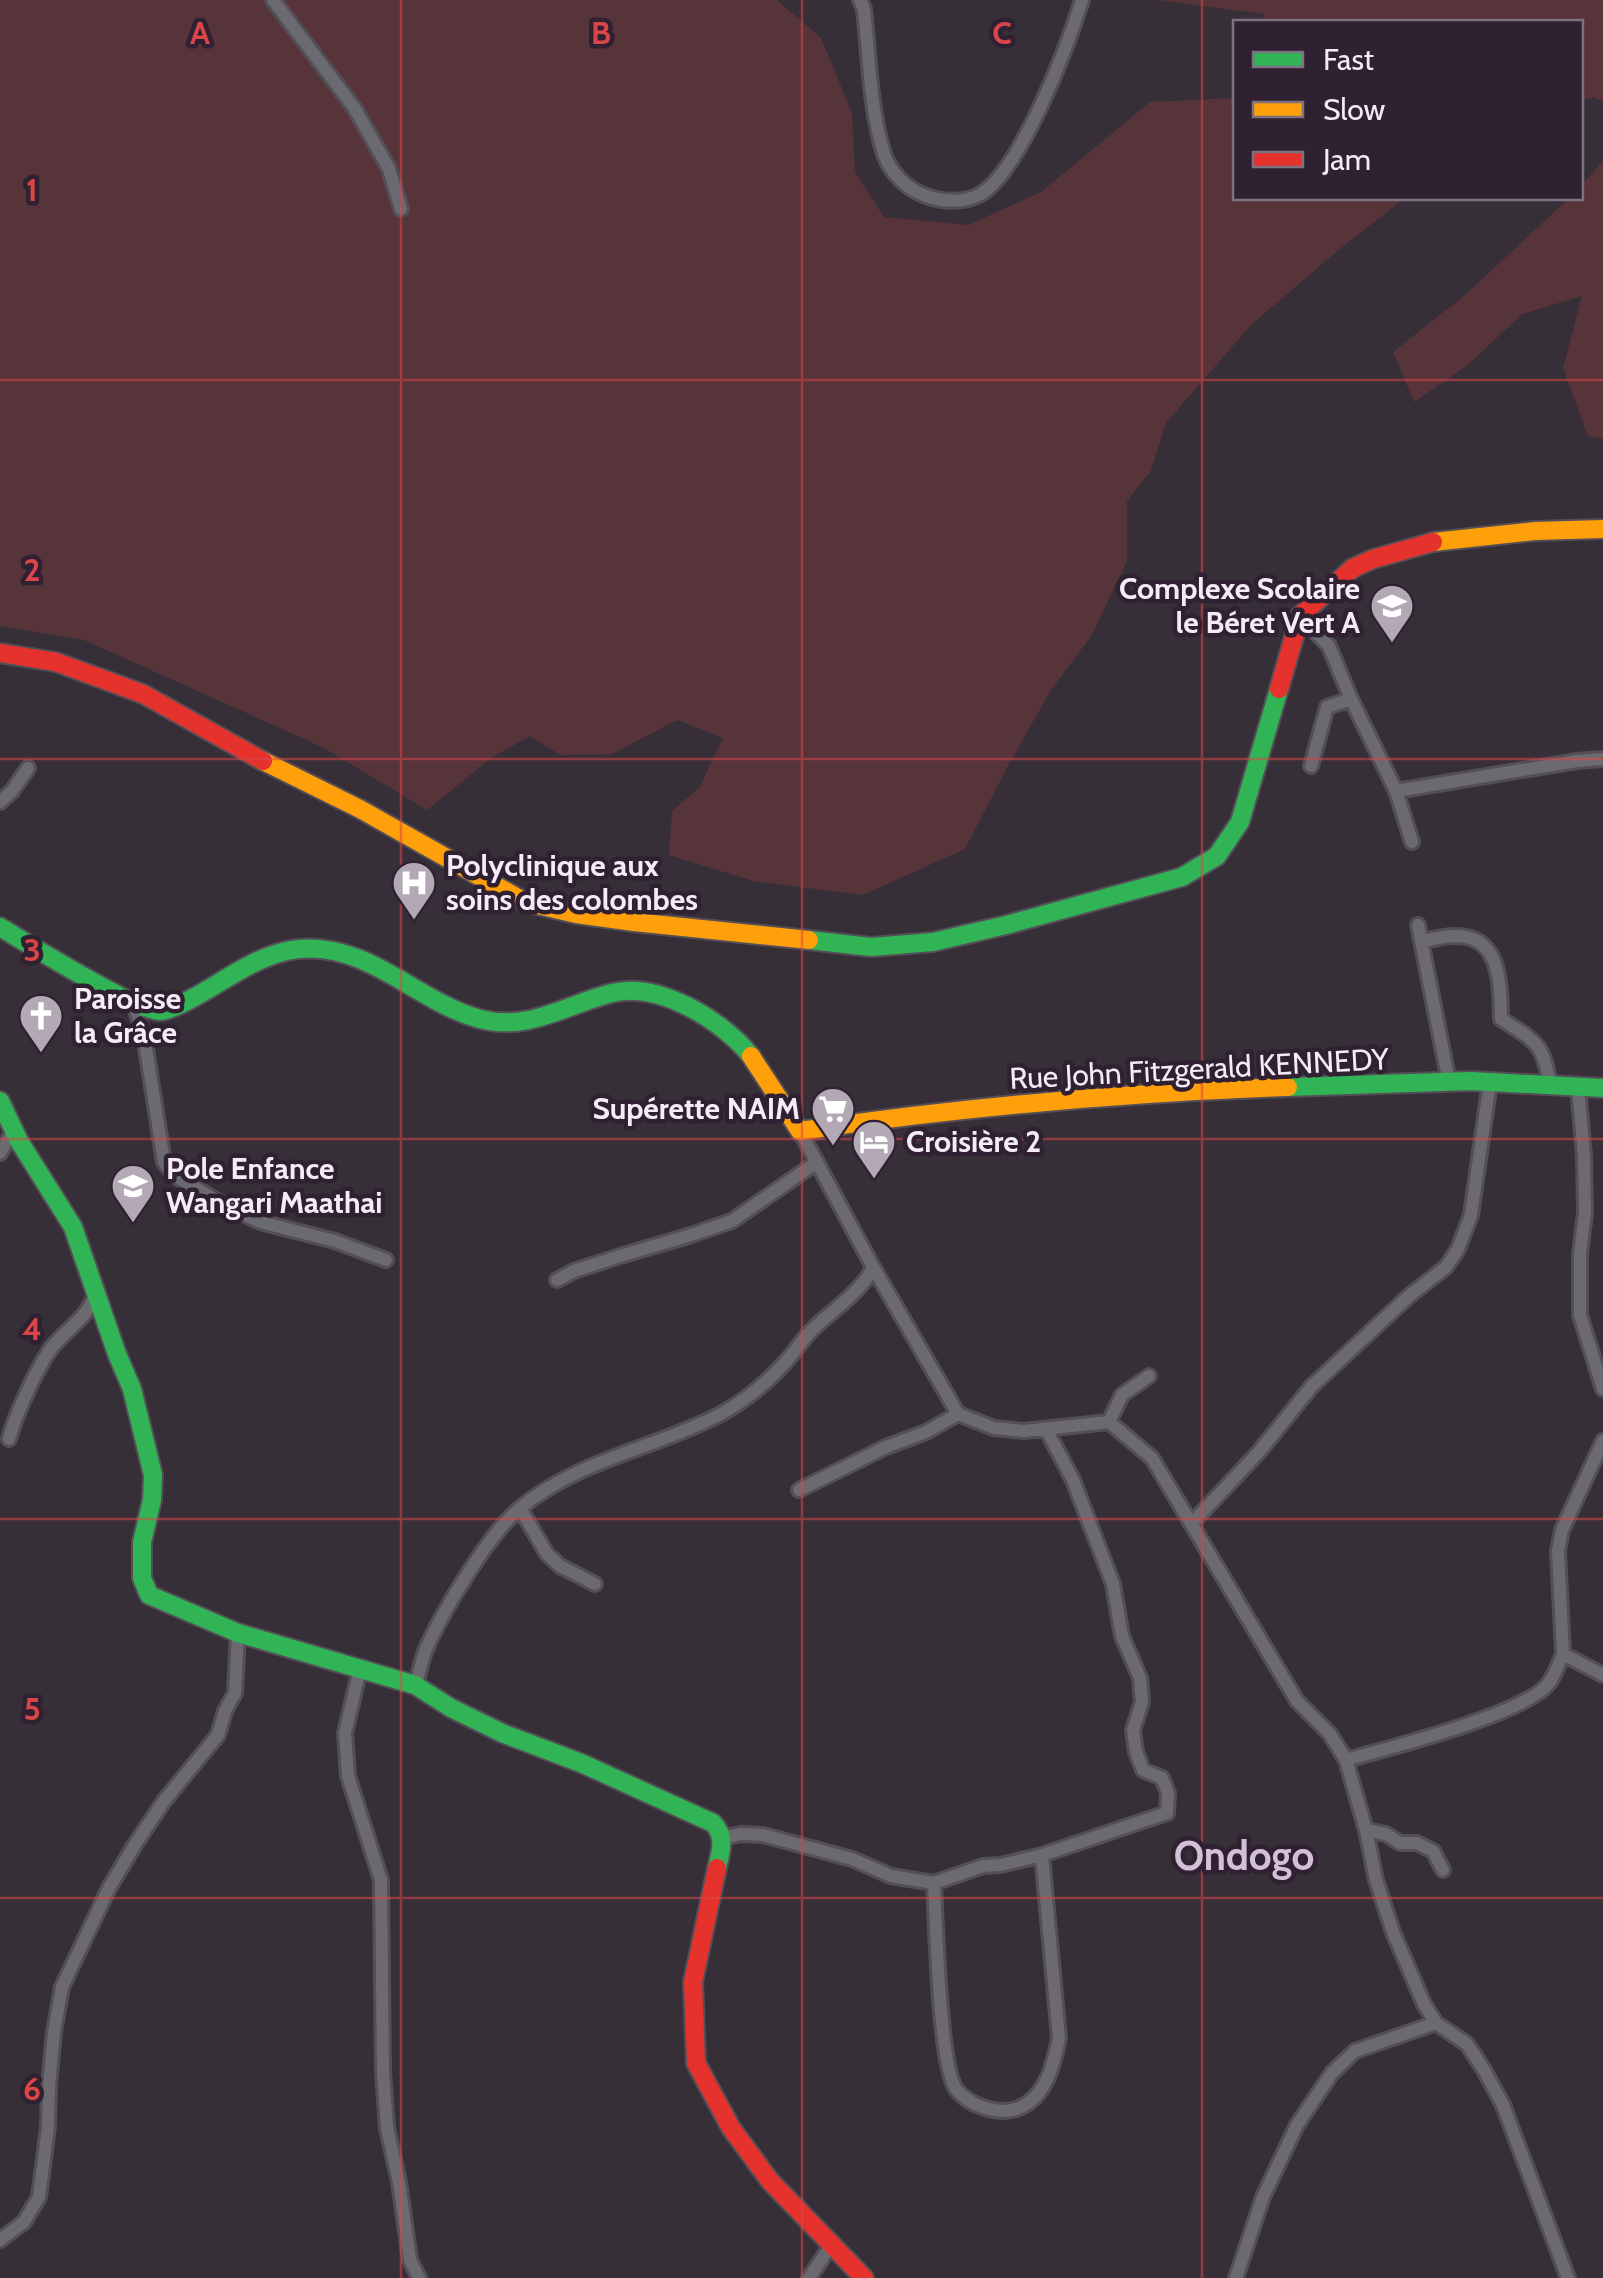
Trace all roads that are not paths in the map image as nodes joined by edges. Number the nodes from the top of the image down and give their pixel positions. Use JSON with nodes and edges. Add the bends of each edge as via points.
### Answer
{"nodes":[{"id":1,"x":273,"y":0,"type":"edge"},
{"id":2,"x":860,"y":0,"type":"edge"},
{"id":3,"x":1082,"y":0,"type":"edge"},
{"id":4,"x":401,"y":208,"type":"dead end"},
{"id":5,"x":1603,"y":529,"type":"edge"},
{"id":6,"x":1300,"y":616,"type":"junction"},
{"id":7,"x":0,"y":653,"type":"edge"},
{"id":8,"x":1351,"y":700,"type":"junction"},
{"id":9,"x":1603,"y":759,"type":"edge"},
{"id":10,"x":1311,"y":766,"type":"dead end"},
{"id":11,"x":28,"y":768,"type":"dead end"},
{"id":12,"x":1396,"y":791,"type":"junction"},
{"id":13,"x":0,"y":802,"type":"edge"},
{"id":14,"x":1412,"y":842,"type":"dead end"},
{"id":15,"x":1418,"y":925,"type":"dead end"},
{"id":16,"x":0,"y":926,"type":"edge"},
{"id":17,"x":1422,"y":941,"type":"junction"},
{"id":18,"x":134,"y":1003,"type":"junction"},
{"id":19,"x":1450,"y":1082,"type":"junction"},
{"id":20,"x":1490,"y":1082,"type":"junction"},
{"id":21,"x":1550,"y":1085,"type":"junction"},
{"id":22,"x":1578,"y":1087,"type":"junction"},
{"id":23,"x":1603,"y":1088,"type":"edge"},
{"id":24,"x":0,"y":1101,"type":"edge"},
{"id":25,"x":14,"y":1130,"type":"junction"},
{"id":26,"x":800,"y":1131,"type":"junction"},
{"id":27,"x":0,"y":1153,"type":"edge"},
{"id":28,"x":817,"y":1162,"type":"junction"},
{"id":29,"x":386,"y":1260,"type":"dead end"},
{"id":30,"x":872,"y":1267,"type":"junction"},
{"id":31,"x":557,"y":1280,"type":"dead end"},
{"id":32,"x":96,"y":1292,"type":"junction"},
{"id":33,"x":1149,"y":1376,"type":"dead end"},
{"id":34,"x":1603,"y":1389,"type":"edge"},
{"id":35,"x":958,"y":1414,"type":"junction"},
{"id":36,"x":1109,"y":1422,"type":"junction"},
{"id":37,"x":1046,"y":1429,"type":"junction"},
{"id":38,"x":9,"y":1439,"type":"dead end"},
{"id":39,"x":1603,"y":1441,"type":"edge"},
{"id":40,"x":799,"y":1490,"type":"dead end"},
{"id":41,"x":520,"y":1508,"type":"junction"},
{"id":42,"x":1192,"y":1523,"type":"junction"},
{"id":43,"x":595,"y":1584,"type":"dead end"},
{"id":44,"x":238,"y":1633,"type":"junction"},
{"id":45,"x":1563,"y":1654,"type":"junction"},
{"id":46,"x":360,"y":1669,"type":"junction"},
{"id":47,"x":1603,"y":1675,"type":"edge"},
{"id":48,"x":415,"y":1685,"type":"junction"},
{"id":49,"x":1346,"y":1760,"type":"junction"},
{"id":50,"x":1366,"y":1830,"type":"junction"},
{"id":51,"x":721,"y":1838,"type":"junction"},
{"id":52,"x":1042,"y":1856,"type":"junction"},
{"id":53,"x":1443,"y":1870,"type":"dead end"},
{"id":54,"x":934,"y":1883,"type":"junction"},
{"id":55,"x":1436,"y":2023,"type":"junction"},
{"id":56,"x":0,"y":2240,"type":"edge"},
{"id":57,"x":832,"y":2244,"type":"junction"},
{"id":58,"x":419,"y":2278,"type":"edge"},
{"id":59,"x":809,"y":2278,"type":"edge"},
{"id":60,"x":864,"y":2278,"type":"edge"},
{"id":61,"x":1236,"y":2278,"type":"edge"},
{"id":62,"x":1568,"y":2278,"type":"edge"}],
"edges":[{"from":1,"to":4,"type":"street","via":[[356,110],[389,169]]},
{"from":2,"to":3,"type":"street","via":[[885,155],[907,186],[947,201],[980,194],[1008,164],[1044,100]]},
{"from":5,"to":6,"type":"street","via":[[1426,543],[1353,568]]},
{"from":6,"to":7,"type":"street","via":[[1240,822],[1217,856],[1182,877],[1006,925],[933,942],[870,947],[634,922],[525,902],[143,694],[56,662]]},
{"from":6,"to":8,"type":"street","via":[[1329,646]]},
{"from":8,"to":10,"type":"street","via":[[1327,707]]},
{"from":8,"to":12,"type":"street"},
{"from":9,"to":12,"type":"street"},
{"from":11,"to":13,"type":"street"},
{"from":12,"to":14,"type":"street"},
{"from":15,"to":17,"type":"street"},
{"from":16,"to":18,"type":"street"},
{"from":17,"to":19,"type":"street"},
{"from":17,"to":21,"type":"street","via":[[1455,936],[1488,949],[1498,969],[1501,1019],[1545,1056]]},
{"from":18,"to":26,"type":"street","via":[[168,1009],[271,956],[302,949],[356,957],[490,1022],[540,1020],[636,990],[721,1024],[751,1056]]},
{"from":18,"to":29,"type":"street","via":[[164,1162],[174,1174],[260,1222]]},
{"from":19,"to":20,"type":"street","name":"Rue John Fitzgerald KENNEDY"},
{"from":19,"to":26,"type":"street","name":"Rue John Fitzgerald KENNEDY","via":[[1184,1091]]},
{"from":20,"to":21,"type":"street","name":"Rue John Fitzgerald KENNEDY"},
{"from":20,"to":42,"type":"street","via":[[1471,1215],[1446,1268],[1312,1386]]},
{"from":21,"to":22,"type":"street","name":"Rue John Fitzgerald KENNEDY"},
{"from":22,"to":23,"type":"street","name":"Rue John Fitzgerald KENNEDY"},
{"from":22,"to":34,"type":"street","via":[[1584,1156],[1580,1315]]},
{"from":24,"to":25,"type":"street"},
{"from":25,"to":27,"type":"street"},
{"from":25,"to":32,"type":"street","via":[[68,1215]]},
{"from":26,"to":28,"type":"street"},
{"from":28,"to":30,"type":"street"},
{"from":28,"to":31,"type":"street","via":[[732,1220]]},
{"from":30,"to":35,"type":"street"},
{"from":30,"to":41,"type":"street","via":[[771,1376],[735,1405],[569,1475]]},
{"from":32,"to":38,"type":"street","via":[[47,1354]]},
{"from":32,"to":44,"type":"street","via":[[132,1389],[153,1475],[140,1562],[145,1589]]},
{"from":33,"to":36,"type":"street","via":[[1122,1395]]},
{"from":35,"to":37,"type":"street","via":[[994,1428]]},
{"from":35,"to":40,"type":"street"},
{"from":36,"to":37,"type":"street"},
{"from":36,"to":42,"type":"street","via":[[1152,1458]]},
{"from":37,"to":52,"type":"street","via":[[1074,1480],[1140,1678],[1136,1752],[1143,1770],[1162,1778],[1168,1794],[1167,1813]]},
{"from":39,"to":45,"type":"street","via":[[1560,1541]]},
{"from":41,"to":43,"type":"street","via":[[548,1554]]},
{"from":41,"to":48,"type":"street","via":[[444,1614]]},
{"from":42,"to":49,"type":"street","via":[[1297,1700]]},
{"from":44,"to":46,"type":"street"},
{"from":44,"to":56,"type":"street","via":[[234,1694],[218,1735],[127,1858],[62,1987],[39,2197],[24,2222]]},
{"from":45,"to":47,"type":"street"},
{"from":45,"to":49,"type":"street","via":[[1548,1685],[1515,1706]]},
{"from":46,"to":48,"type":"street"},
{"from":46,"to":58,"type":"street","via":[[345,1733],[348,1776],[382,1880],[387,2128],[410,2260]]},
{"from":48,"to":51,"type":"street","via":[[490,1728],[713,1823]]},
{"from":49,"to":50,"type":"street"},
{"from":50,"to":53,"type":"street","via":[[1417,1843]]},
{"from":50,"to":55,"type":"street","via":[[1393,1932]]},
{"from":51,"to":54,"type":"street","via":[[763,1835]]},
{"from":51,"to":57,"type":"street","via":[[693,1982],[696,2063],[757,2164]]},
{"from":52,"to":54,"type":"street"},
{"from":52,"to":54,"type":"street","via":[[1059,2038],[1054,2066],[1035,2098],[1004,2112],[968,2099],[951,2075]]},
{"from":55,"to":61,"type":"street","via":[[1355,2051],[1332,2073],[1297,2125],[1263,2197]]},
{"from":55,"to":62,"type":"street","via":[[1467,2044],[1497,2094]]},
{"from":57,"to":59,"type":"street"},
{"from":57,"to":60,"type":"street"}]}
